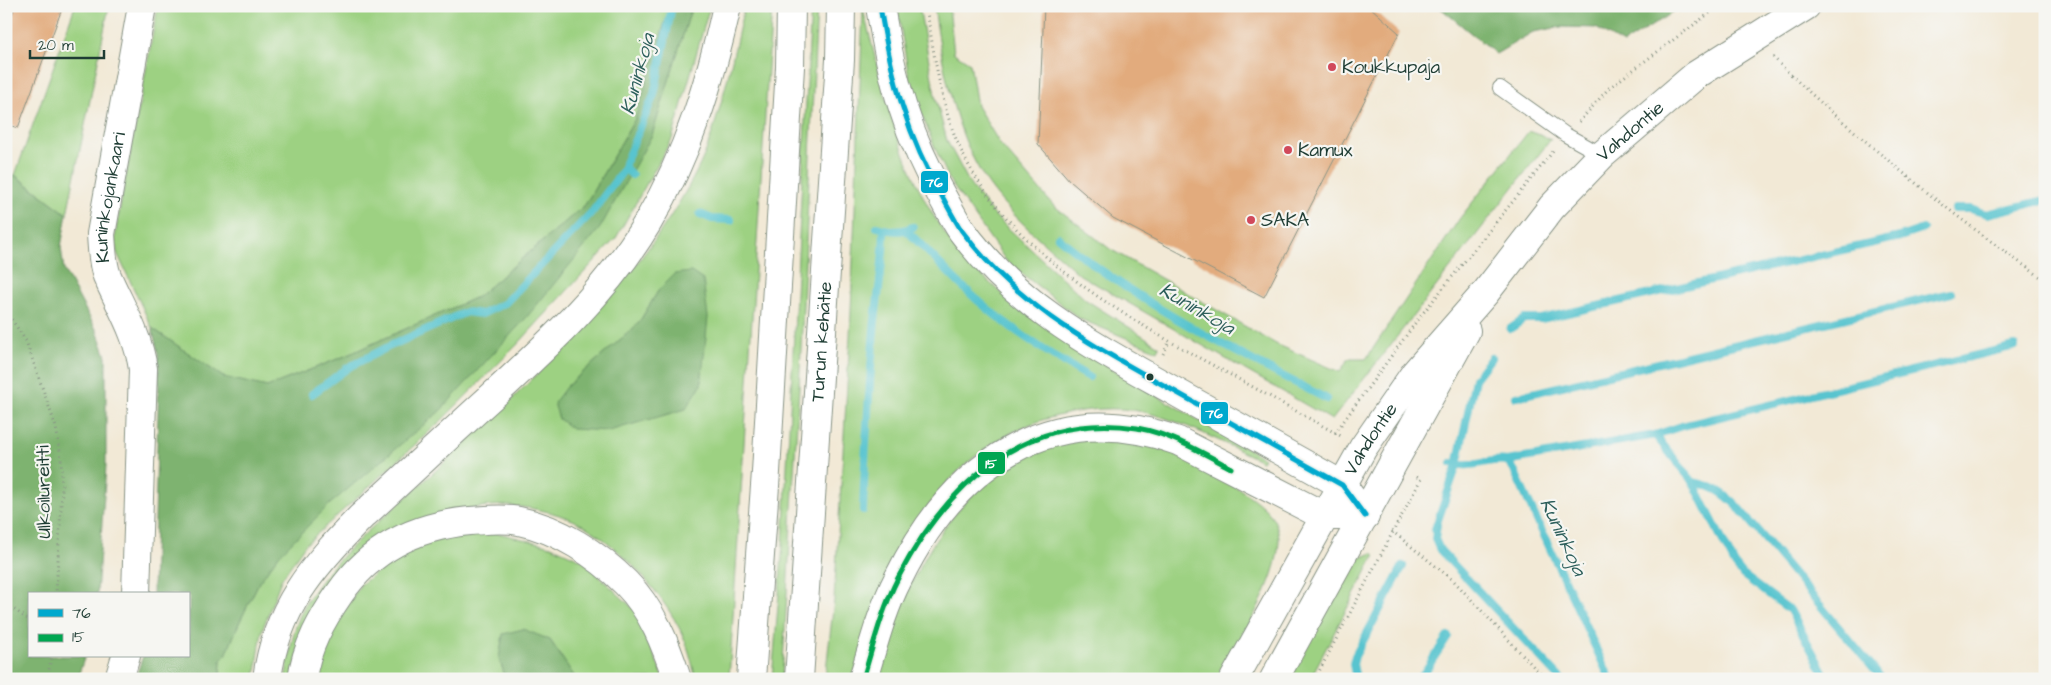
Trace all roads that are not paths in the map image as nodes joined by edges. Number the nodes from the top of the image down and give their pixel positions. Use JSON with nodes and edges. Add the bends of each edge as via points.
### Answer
{"nodes":[{"id":1,"x":142,"y":6,"type":"edge"},
{"id":2,"x":728,"y":6,"type":"edge"},
{"id":3,"x":791,"y":6,"type":"edge"},
{"id":4,"x":841,"y":6,"type":"edge"},
{"id":5,"x":880,"y":6,"type":"edge"},
{"id":6,"x":1806,"y":6,"type":"edge"},
{"id":7,"x":1500,"y":88,"type":"dead end"},
{"id":8,"x":1602,"y":155,"type":"junction"},
{"id":9,"x":1486,"y":292,"type":"junction"},
{"id":10,"x":1342,"y":485,"type":"junction"},
{"id":11,"x":1324,"y":516,"type":"junction"},
{"id":12,"x":1365,"y":516,"type":"junction"},
{"id":13,"x":136,"y":592,"type":"edge"},
{"id":14,"x":125,"y":658,"type":"edge"},
{"id":15,"x":119,"y":679,"type":"edge"},
{"id":16,"x":267,"y":679,"type":"edge"},
{"id":17,"x":302,"y":679,"type":"edge"},
{"id":18,"x":677,"y":679,"type":"edge"},
{"id":19,"x":751,"y":679,"type":"edge"},
{"id":20,"x":799,"y":679,"type":"edge"},
{"id":21,"x":863,"y":679,"type":"edge"},
{"id":22,"x":1234,"y":679,"type":"edge"},
{"id":23,"x":1274,"y":679,"type":"edge"}],
"edges":[{"from":1,"to":13,"type":"main road","name":"Kuninkojankaari","via":[[101,234],[106,275],[136,336],[143,369]]},
{"from":2,"to":16,"type":"main road","via":[[708,85],[689,141],[648,223],[624,258],[569,322],[330,549],[295,597],[278,628]]},
{"from":3,"to":19,"type":"main road","via":[[790,67]]},
{"from":4,"to":20,"type":"main road","name":"Turun kehätie","via":[[818,415]]},
{"from":5,"to":10,"type":"main road","via":[[899,100],[917,150],[961,230],[993,268],[1018,292],[1080,338]]},
{"from":6,"to":8,"type":"main road","name":"Vahdontie","via":[[1696,75]]},
{"from":7,"to":8,"type":"lane","via":[[1566,135]]},
{"from":8,"to":9,"type":"main road","name":"Vahdontie","via":[[1552,207]]},
{"from":9,"to":10,"type":"main road","name":"Vahdontie","via":[[1415,373],[1363,448]]},
{"from":9,"to":12,"type":"main road","name":"Vahdontie"},
{"from":10,"to":11,"type":"main road","name":"Vahdontie"},
{"from":10,"to":12,"type":"main road"},
{"from":11,"to":12,"type":"main road"},
{"from":11,"to":21,"type":"main road","via":[[1158,433],[1092,425],[1055,431],[998,459],[969,480],[944,505],[897,580]]},
{"from":11,"to":22,"type":"main road","name":"Vahdontie"},
{"from":12,"to":23,"type":"main road","name":"Vahdontie"},
{"from":14,"to":15,"type":"main road"},
{"from":17,"to":18,"type":"main road","via":[[310,646],[323,618],[353,573],[373,555],[402,538],[434,526],[497,519],[521,522],[552,533],[576,544],[606,565],[646,607]]}]}
